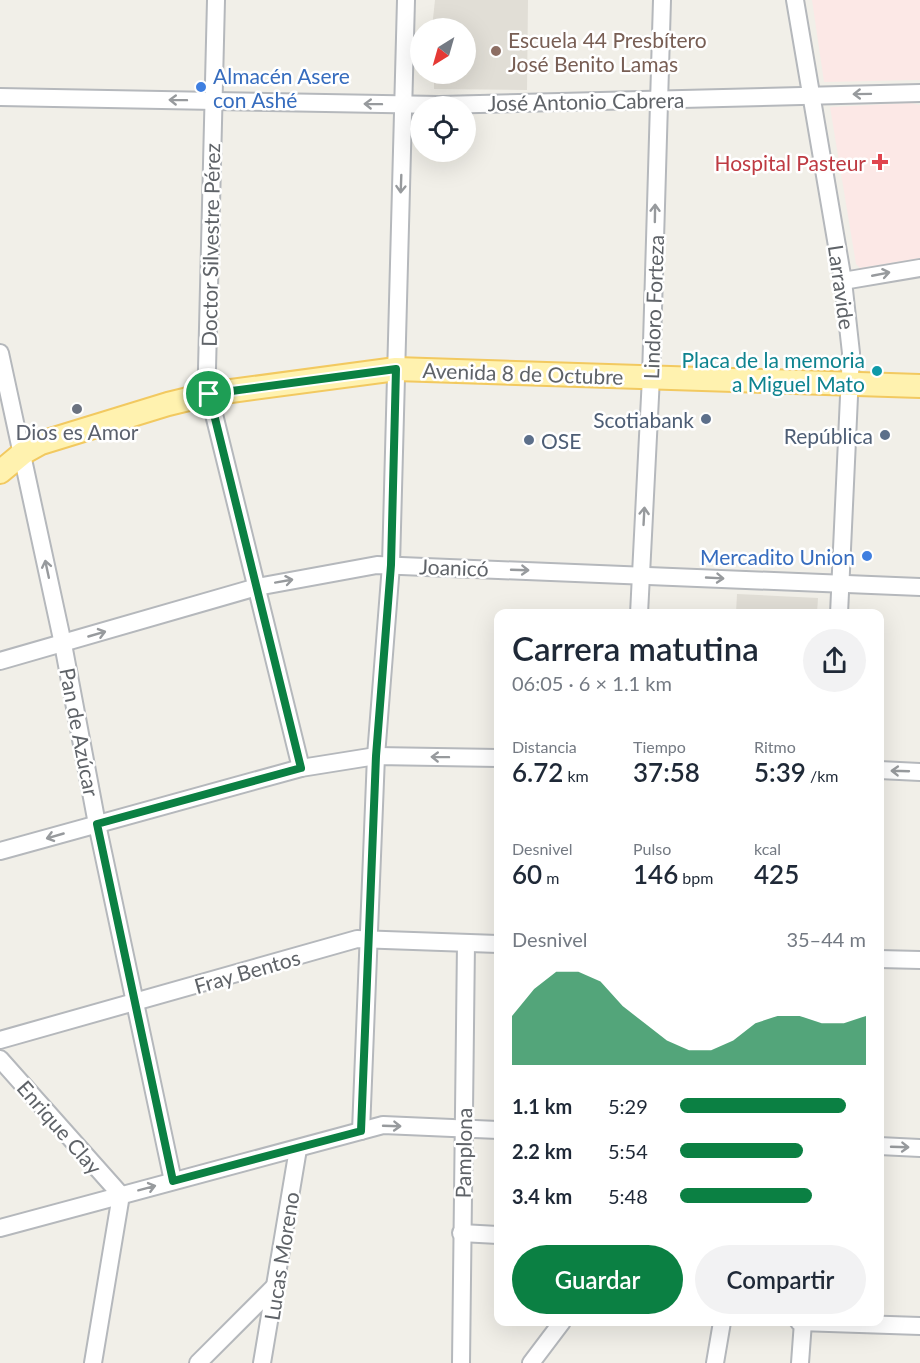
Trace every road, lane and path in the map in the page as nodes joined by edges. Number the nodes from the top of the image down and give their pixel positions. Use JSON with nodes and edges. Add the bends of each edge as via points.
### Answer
{"nodes":[{"id":1,"x":216,"y":0,"type":"edge"},
{"id":2,"x":406,"y":0,"type":"edge"},
{"id":3,"x":662,"y":0,"type":"edge"},
{"id":4,"x":795,"y":0,"type":"edge"},
{"id":5,"x":920,"y":93,"type":"edge"},
{"id":6,"x":812,"y":96,"type":"junction"},
{"id":7,"x":0,"y":97,"type":"edge"},
{"id":8,"x":658,"y":100,"type":"junction"},
{"id":9,"x":213,"y":101,"type":"junction"},
{"id":10,"x":403,"y":104,"type":"junction"},
{"id":11,"x":920,"y":268,"type":"edge"},
{"id":12,"x":843,"y":281,"type":"junction"},
{"id":13,"x":0,"y":353,"type":"edge"},
{"id":14,"x":396,"y":369,"type":"junction"},
{"id":15,"x":651,"y":377,"type":"junction"},
{"id":16,"x":849,"y":384,"type":"junction"},
{"id":17,"x":920,"y":386,"type":"edge"},
{"id":18,"x":209,"y":394,"type":"junction"},
{"id":19,"x":23,"y":453,"type":"junction"},
{"id":20,"x":0,"y":472,"type":"edge"},
{"id":21,"x":391,"y":565,"type":"junction"},
{"id":22,"x":641,"y":574,"type":"junction"},
{"id":23,"x":841,"y":585,"type":"junction"},
{"id":24,"x":257,"y":586,"type":"junction"},
{"id":25,"x":920,"y":587,"type":"edge"},
{"id":26,"x":639,"y":609,"type":"edge"},
{"id":27,"x":839,"y":609,"type":"edge"},
{"id":28,"x":63,"y":644,"type":"junction"},
{"id":29,"x":0,"y":661,"type":"edge"},
{"id":30,"x":376,"y":756,"type":"junction"},
{"id":31,"x":494,"y":758,"type":"edge"},
{"id":32,"x":301,"y":768,"type":"junction"},
{"id":33,"x":884,"y":770,"type":"edge"},
{"id":34,"x":920,"y":772,"type":"edge"},
{"id":35,"x":97,"y":824,"type":"junction"},
{"id":36,"x":0,"y":851,"type":"edge"},
{"id":37,"x":370,"y":939,"type":"junction"},
{"id":38,"x":466,"y":943,"type":"junction"},
{"id":39,"x":494,"y":944,"type":"edge"},
{"id":40,"x":884,"y":959,"type":"edge"},
{"id":41,"x":920,"y":960,"type":"edge"},
{"id":42,"x":136,"y":1003,"type":"junction"},
{"id":43,"x":0,"y":1040,"type":"edge"},
{"id":44,"x":0,"y":1059,"type":"edge"},
{"id":45,"x":464,"y":1129,"type":"junction"},
{"id":46,"x":494,"y":1130,"type":"edge"},
{"id":47,"x":361,"y":1131,"type":"junction"},
{"id":48,"x":884,"y":1146,"type":"edge"},
{"id":49,"x":920,"y":1148,"type":"edge"},
{"id":50,"x":298,"y":1149,"type":"junction"},
{"id":51,"x":173,"y":1181,"type":"junction"},
{"id":52,"x":121,"y":1195,"type":"junction"},
{"id":53,"x":0,"y":1228,"type":"edge"},
{"id":54,"x":462,"y":1233,"type":"junction"},
{"id":55,"x":494,"y":1235,"type":"edge"},
{"id":56,"x":277,"y":1284,"type":"junction"},
{"id":57,"x":884,"y":1325,"type":"edge"},
{"id":58,"x":559,"y":1326,"type":"edge"},
{"id":59,"x":721,"y":1326,"type":"edge"},
{"id":60,"x":801,"y":1326,"type":"edge"},
{"id":61,"x":920,"y":1326,"type":"edge"},
{"id":62,"x":93,"y":1363,"type":"edge"},
{"id":63,"x":198,"y":1363,"type":"edge"},
{"id":64,"x":262,"y":1363,"type":"edge"},
{"id":65,"x":461,"y":1363,"type":"edge"},
{"id":66,"x":531,"y":1363,"type":"edge"},
{"id":67,"x":715,"y":1363,"type":"edge"},
{"id":68,"x":800,"y":1363,"type":"edge"}],
"edges":[{"from":1,"to":9,"type":"street","name":"Doctor Silvestre Pérez"},
{"from":2,"to":10,"type":"street"},
{"from":3,"to":8,"type":"street","name":"Lindoro Forteza"},
{"from":4,"to":6,"type":"street","name":"Larravide"},
{"from":5,"to":6,"type":"street","name":"José Antonio Cabrera","one_way":true},
{"from":6,"to":8,"type":"street","name":"José Antonio Cabrera"},
{"from":6,"to":12,"type":"street","name":"Larravide"},
{"from":9,"to":7,"type":"street","name":"José Antonio Cabrera","one_way":true},
{"from":8,"to":10,"type":"street","name":"José Antonio Cabrera"},
{"from":15,"to":8,"type":"street","name":"Lindoro Forteza","one_way":true},
{"from":10,"to":9,"type":"street","name":"José Antonio Cabrera","one_way":true},
{"from":9,"to":18,"type":"street","name":"Doctor Silvestre Pérez"},
{"from":10,"to":14,"type":"street","one_way":true},
{"from":12,"to":11,"type":"street","one_way":true},
{"from":12,"to":16,"type":"street","name":"Larravide","via":[[851,353]]},
{"from":13,"to":19,"type":"street","name":"Pan de Azúcar"},
{"from":14,"to":15,"type":"main road","name":"Avenida 8 de Octubre"},
{"from":14,"to":18,"type":"main road","name":"Avenida 8 de Octubre"},
{"from":14,"to":21,"type":"street"},
{"from":15,"to":16,"type":"main road","name":"Avenida 8 de Octubre"},
{"from":22,"to":15,"type":"street","name":"Lindoro Forteza","one_way":true},
{"from":16,"to":17,"type":"main road","name":"Avenida 8 de Octubre"},
{"from":16,"to":23,"type":"street","name":"Larravide"},
{"from":18,"to":19,"type":"main road","name":"Avenida 8 de Octubre","via":[[72,432]]},
{"from":18,"to":24,"type":"street","name":"Doctor Silvestre Pérez"},
{"from":19,"to":20,"type":"main road","name":"Avenida 8 de Octubre"},
{"from":28,"to":19,"type":"street","name":"Pan de Azúcar","one_way":true},
{"from":21,"to":22,"type":"street","name":"Joanicó","one_way":true},
{"from":24,"to":21,"type":"street","name":"Joanicó","one_way":true},
{"from":21,"to":30,"type":"street"},
{"from":22,"to":23,"type":"street","name":"Joanicó","one_way":true},
{"from":22,"to":26,"type":"street","name":"Lindoro Forteza"},
{"from":23,"to":25,"type":"street","name":"Joanicó"},
{"from":23,"to":27,"type":"street","name":"Larravide"},
{"from":28,"to":24,"type":"street","name":"Joanicó","one_way":true},
{"from":24,"to":32,"type":"street","name":"Doctor Silvestre Pérez"},
{"from":28,"to":29,"type":"street","name":"Joanicó"},
{"from":28,"to":35,"type":"street","name":"Pan de Azúcar"},
{"from":31,"to":30,"type":"street","one_way":true},
{"from":30,"to":32,"type":"street"},
{"from":30,"to":37,"type":"street"},
{"from":32,"to":35,"type":"street"},
{"from":34,"to":33,"type":"street","one_way":true},
{"from":35,"to":36,"type":"street","one_way":true},
{"from":35,"to":42,"type":"street","name":"Pan de Azúcar"},
{"from":37,"to":38,"type":"street","name":"Fray Bentos"},
{"from":37,"to":42,"type":"street","name":"Fray Bentos","via":[[357,939]]},
{"from":37,"to":47,"type":"street"},
{"from":38,"to":39,"type":"street","name":"Fray Bentos"},
{"from":38,"to":45,"type":"street","name":"Pamplona"},
{"from":40,"to":41,"type":"street"},
{"from":42,"to":43,"type":"street","name":"Fray Bentos"},
{"from":42,"to":51,"type":"street","name":"Pan de Azúcar"},
{"from":44,"to":52,"type":"street","name":"Enrique Clay"},
{"from":45,"to":46,"type":"street"},
{"from":47,"to":45,"type":"street","one_way":true,"via":[[382,1125]]},
{"from":45,"to":54,"type":"street","name":"Pamplona"},
{"from":47,"to":50,"type":"street"},
{"from":48,"to":49,"type":"street","one_way":true},
{"from":50,"to":51,"type":"street"},
{"from":50,"to":56,"type":"street","name":"Lucas Moreno"},
{"from":52,"to":51,"type":"street","one_way":true},
{"from":52,"to":53,"type":"street"},
{"from":52,"to":62,"type":"street"},
{"from":54,"to":55,"type":"street"},
{"from":54,"to":65,"type":"street","name":"Pamplona"},
{"from":56,"to":63,"type":"street"},
{"from":56,"to":64,"type":"street","name":"Lucas Moreno"},
{"from":57,"to":61,"type":"street"},
{"from":58,"to":66,"type":"street"},
{"from":59,"to":67,"type":"street"},
{"from":60,"to":68,"type":"street"}]}
